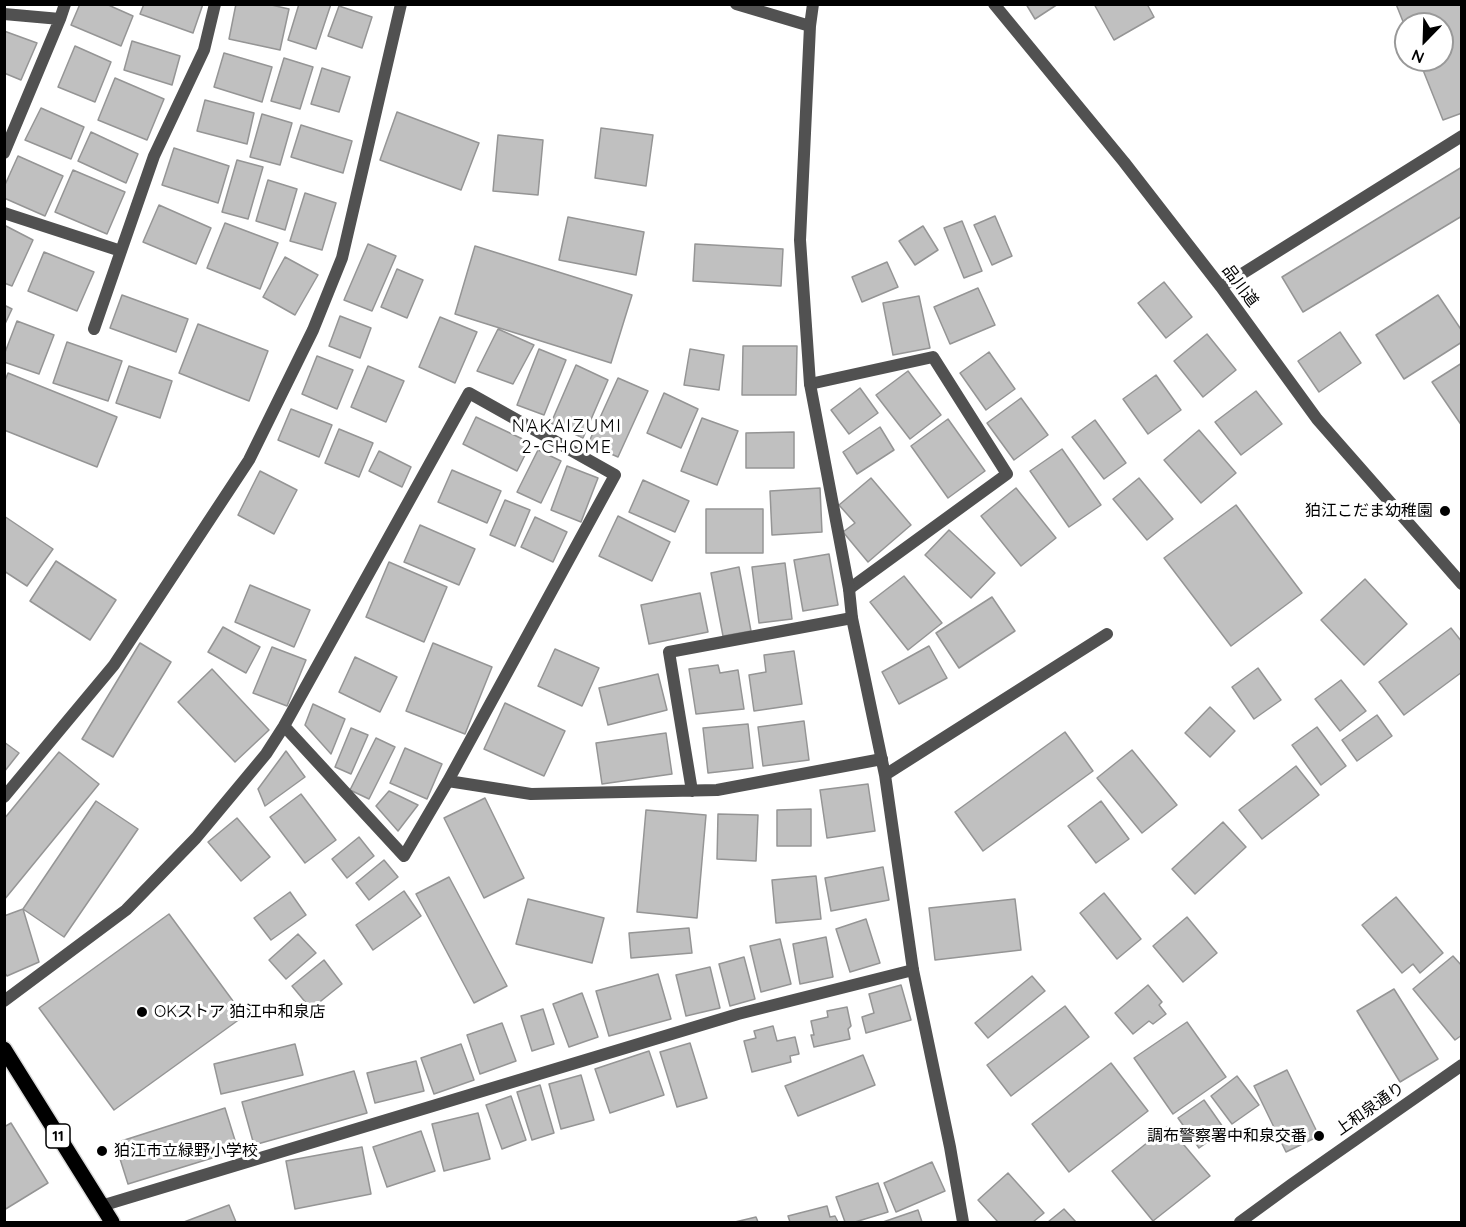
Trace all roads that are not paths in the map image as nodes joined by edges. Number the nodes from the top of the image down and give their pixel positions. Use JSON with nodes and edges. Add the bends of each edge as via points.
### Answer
{"nodes":[{"id":1,"x":65,"y":4,"type":"edge"},
{"id":2,"x":215,"y":4,"type":"edge"},
{"id":3,"x":401,"y":4,"type":"edge"},
{"id":4,"x":736,"y":4,"type":"edge"},
{"id":5,"x":813,"y":4,"type":"edge"},
{"id":6,"x":994,"y":4,"type":"edge"},
{"id":7,"x":4,"y":14,"type":"edge"},
{"id":8,"x":60,"y":19,"type":"junction"},
{"id":9,"x":810,"y":26,"type":"junction"},
{"id":10,"x":1461,"y":136,"type":"edge"},
{"id":11,"x":4,"y":153,"type":"edge"},
{"id":12,"x":4,"y":213,"type":"edge"},
{"id":13,"x":121,"y":250,"type":"junction"},
{"id":14,"x":1221,"y":287,"type":"junction"},
{"id":15,"x":94,"y":329,"type":"dead end"},
{"id":16,"x":810,"y":384,"type":"junction"},
{"id":17,"x":1461,"y":584,"type":"edge"},
{"id":18,"x":849,"y":589,"type":"junction"},
{"id":19,"x":852,"y":618,"type":"junction"},
{"id":20,"x":1107,"y":634,"type":"dead end"},
{"id":21,"x":284,"y":726,"type":"junction"},
{"id":22,"x":882,"y":759,"type":"junction"},
{"id":23,"x":885,"y":775,"type":"junction"},
{"id":24,"x":448,"y":782,"type":"junction"},
{"id":25,"x":692,"y":790,"type":"junction"},
{"id":26,"x":4,"y":797,"type":"edge"},
{"id":27,"x":913,"y":970,"type":"junction"},
{"id":28,"x":4,"y":1001,"type":"edge"},
{"id":29,"x":4,"y":1049,"type":"edge"},
{"id":30,"x":1461,"y":1065,"type":"edge"},
{"id":31,"x":101,"y":1206,"type":"junction"},
{"id":32,"x":112,"y":1222,"type":"edge"},
{"id":33,"x":963,"y":1222,"type":"edge"},
{"id":34,"x":1240,"y":1222,"type":"edge"}],
"edges":[{"from":1,"to":8,"type":"street"},
{"from":2,"to":13,"type":"street","via":[[204,50],[154,156]]},
{"from":3,"to":26,"type":"street","via":[[342,258],[313,330],[249,460],[114,665]]},
{"from":4,"to":9,"type":"street"},
{"from":5,"to":9,"type":"street"},
{"from":6,"to":14,"type":"street","name":"品川道"},
{"from":7,"to":8,"type":"street"},
{"from":8,"to":11,"type":"street"},
{"from":9,"to":16,"type":"street","via":[[800,240]]},
{"from":10,"to":14,"type":"street"},
{"from":12,"to":13,"type":"street"},
{"from":13,"to":15,"type":"street"},
{"from":14,"to":17,"type":"street","name":"品川道","via":[[1317,419]]},
{"from":16,"to":18,"type":"street"},
{"from":16,"to":18,"type":"street","via":[[933,357],[1007,474]]},
{"from":18,"to":19,"type":"street"},
{"from":19,"to":22,"type":"street"},
{"from":19,"to":25,"type":"street","via":[[669,652]]},
{"from":20,"to":23,"type":"street"},
{"from":21,"to":24,"type":"street","via":[[404,856]]},
{"from":21,"to":24,"type":"street","via":[[469,393],[615,475]]},
{"from":21,"to":28,"type":"street","via":[[266,754],[196,838],[126,910]]},
{"from":22,"to":23,"type":"street"},
{"from":22,"to":25,"type":"street","via":[[717,790]]},
{"from":23,"to":27,"type":"street"},
{"from":24,"to":25,"type":"street","via":[[531,794]]},
{"from":27,"to":31,"type":"street","via":[[738,1014]]},
{"from":27,"to":33,"type":"street"},
{"from":29,"to":31,"type":"main road","number":"11"},
{"from":30,"to":34,"type":"street","name":"上和泉通り"},
{"from":31,"to":32,"type":"main road","number":"11"}]}
